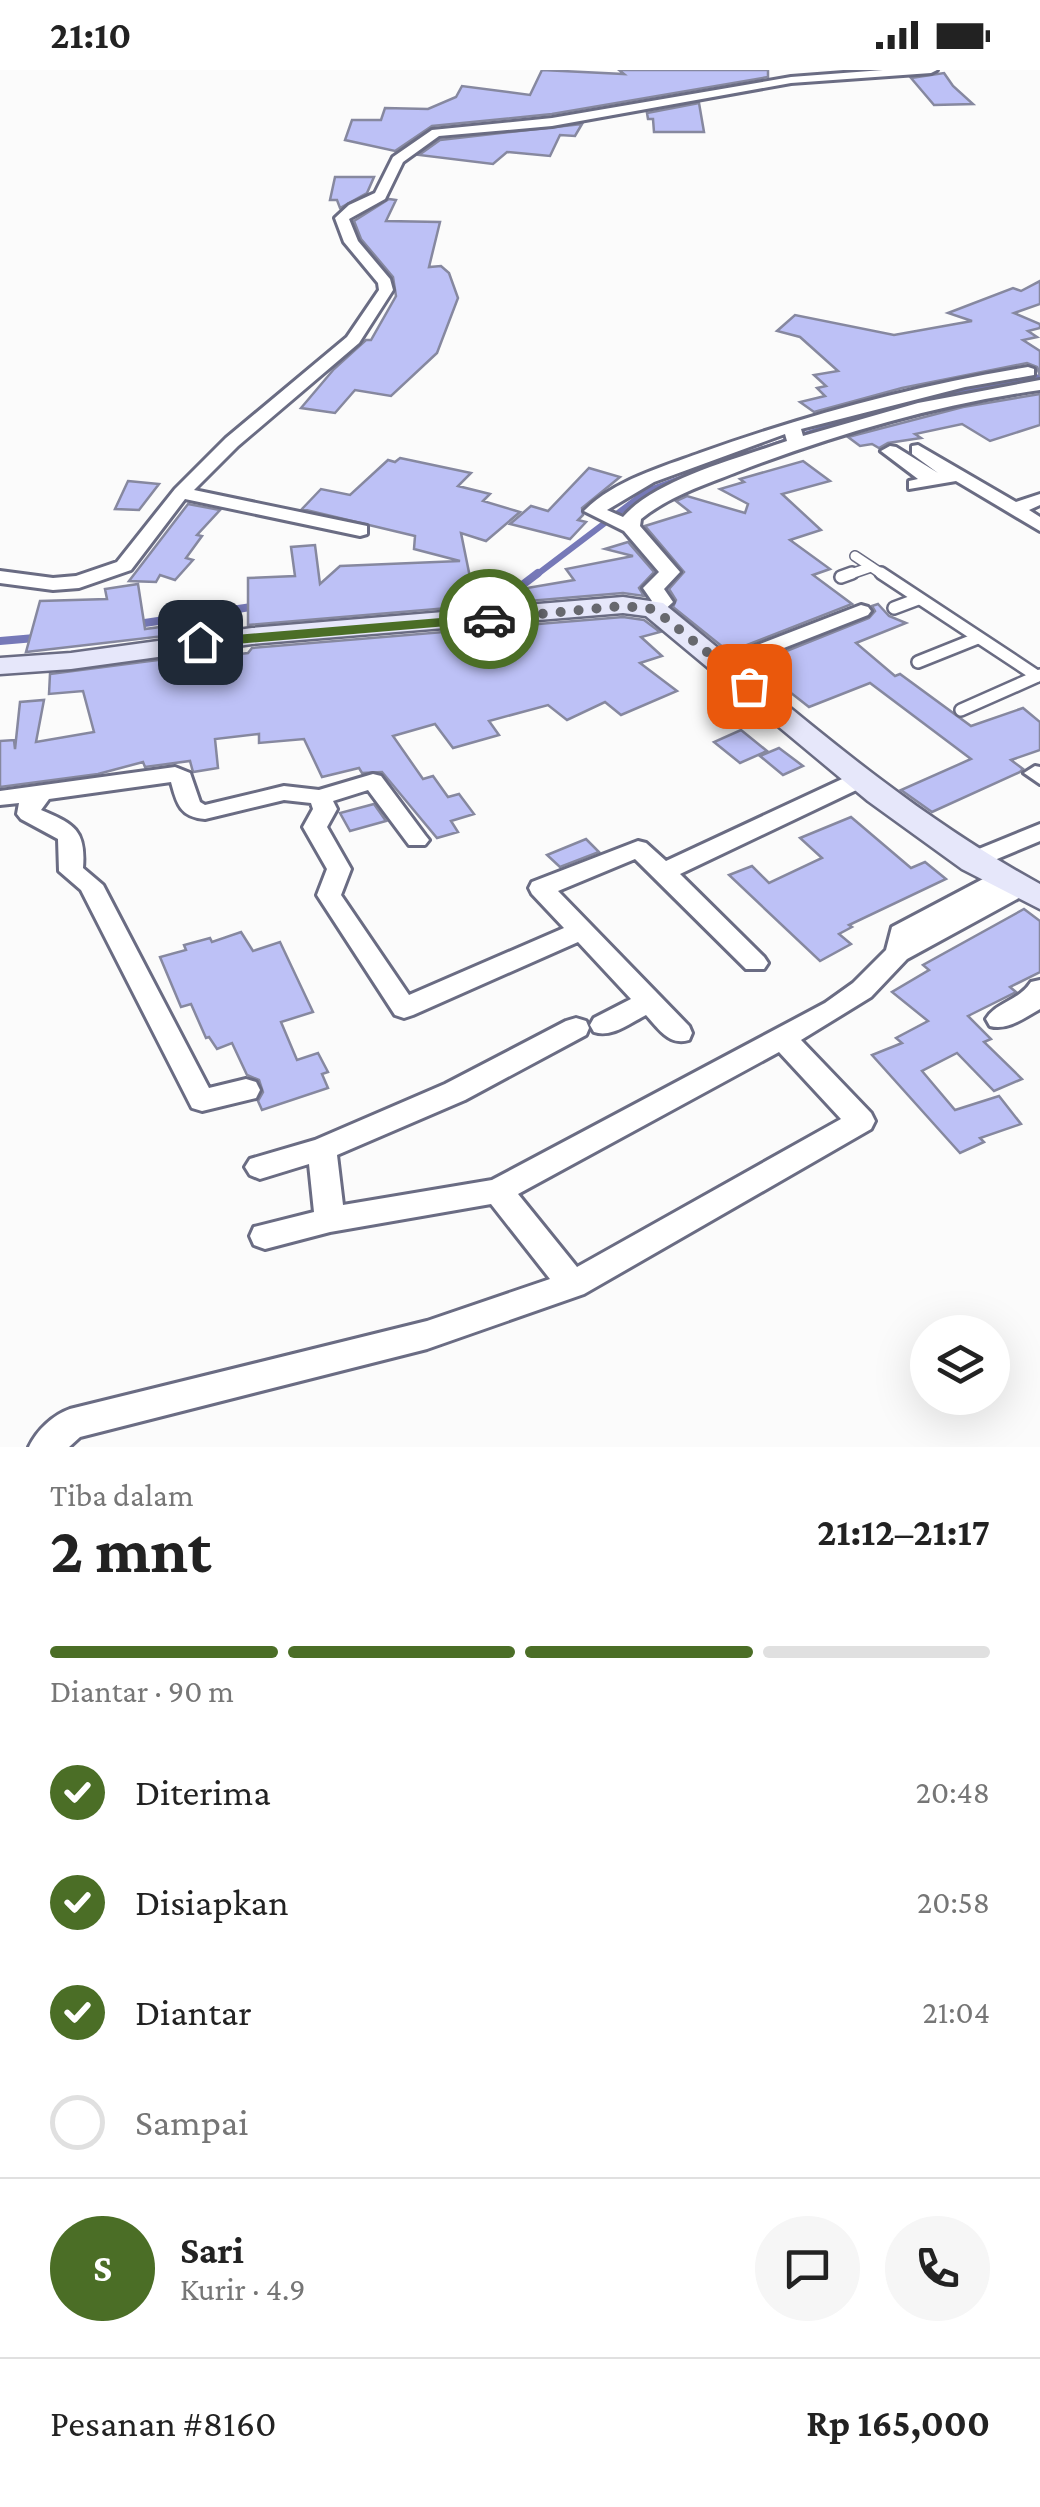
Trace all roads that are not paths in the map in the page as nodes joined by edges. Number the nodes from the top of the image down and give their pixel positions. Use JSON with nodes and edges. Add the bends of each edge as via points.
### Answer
{"nodes":[{"id":1,"x":931,"y":70,"type":"edge"},
{"id":2,"x":1040,"y":371,"type":"edge"},
{"id":3,"x":1040,"y":385,"type":"edge"},
{"id":4,"x":900,"y":404,"type":"junction"},
{"id":5,"x":794,"y":435,"type":"junction"},
{"id":6,"x":890,"y":450,"type":"dead end"},
{"id":7,"x":918,"y":450,"type":"dead end"},
{"id":8,"x":952,"y":475,"type":"junction"},
{"id":9,"x":181,"y":493,"type":"junction"},
{"id":10,"x":1040,"y":499,"type":"edge"},
{"id":11,"x":1016,"y":508,"type":"junction"},
{"id":12,"x":613,"y":521,"type":"junction"},
{"id":13,"x":1040,"y":524,"type":"edge"},
{"id":14,"x":360,"y":530,"type":"dead end"},
{"id":15,"x":855,"y":556,"type":"dead end"},
{"id":16,"x":870,"y":567,"type":"junction"},
{"id":17,"x":0,"y":576,"type":"edge"},
{"id":18,"x":841,"y":577,"type":"dead end"},
{"id":19,"x":918,"y":599,"type":"junction"},
{"id":20,"x":894,"y":608,"type":"dead end"},
{"id":21,"x":654,"y":609,"type":"junction"},
{"id":22,"x":861,"y":611,"type":"dead end"},
{"id":23,"x":978,"y":638,"type":"junction"},
{"id":24,"x":918,"y":662,"type":"dead end"},
{"id":25,"x":723,"y":665,"type":"junction"},
{"id":26,"x":0,"y":666,"type":"edge"},
{"id":27,"x":1038,"y":676,"type":"edge"},
{"id":28,"x":961,"y":710,"type":"dead end"},
{"id":29,"x":861,"y":779,"type":"junction"},
{"id":30,"x":40,"y":794,"type":"junction"},
{"id":31,"x":320,"y":796,"type":"junction"},
{"id":32,"x":0,"y":798,"type":"edge"},
{"id":33,"x":1040,"y":832,"type":"edge"},
{"id":34,"x":417,"y":840,"type":"dead end"},
{"id":35,"x":973,"y":861,"type":"junction"},
{"id":36,"x":663,"y":872,"type":"junction"},
{"id":37,"x":1020,"y":887,"type":"edge"},
{"id":38,"x":582,"y":930,"type":"junction"},
{"id":39,"x":755,"y":964,"type":"dead end"},
{"id":40,"x":1040,"y":988,"type":"edge"},
{"id":41,"x":650,"y":1002,"type":"junction"},
{"id":42,"x":998,"y":1019,"type":"dead end"},
{"id":43,"x":679,"y":1033,"type":"dead end"},
{"id":44,"x":782,"y":1038,"type":"junction"},
{"id":45,"x":246,"y":1090,"type":"dead end"},
{"id":46,"x":322,"y":1149,"type":"junction"},
{"id":47,"x":260,"y":1167,"type":"dead end"},
{"id":48,"x":498,"y":1191,"type":"junction"},
{"id":49,"x":330,"y":1220,"type":"junction"},
{"id":50,"x":265,"y":1236,"type":"dead end"},
{"id":51,"x":573,"y":1285,"type":"junction"},
{"id":52,"x":46,"y":1447,"type":"edge"}],
"edges":[{"from":1,"to":9,"type":"street","via":[[791,80],[429,136],[398,160],[380,196],[342,218],[351,242],[385,282],[367,322]]},
{"from":2,"to":4,"type":"street","via":[[986,378]]},
{"from":3,"to":4,"type":"street"},
{"from":4,"to":5,"type":"street"},
{"from":5,"to":12,"type":"street"},
{"from":5,"to":12,"type":"street","via":[[648,478],[595,508]]},
{"from":6,"to":8,"type":"street","via":[[923,483]]},
{"from":7,"to":8,"type":"street"},
{"from":8,"to":11,"type":"street"},
{"from":9,"to":14,"type":"street"},
{"from":9,"to":17,"type":"street","via":[[137,552],[109,574],[66,583]]},
{"from":10,"to":11,"type":"street"},
{"from":11,"to":13,"type":"street"},
{"from":12,"to":21,"type":"street","via":[[670,570],[654,588],[663,602]]},
{"from":15,"to":16,"type":"lane"},
{"from":16,"to":18,"type":"lane"},
{"from":16,"to":19,"type":"lane"},
{"from":19,"to":20,"type":"lane"},
{"from":19,"to":23,"type":"lane"},
{"from":21,"to":25,"type":"street"},
{"from":21,"to":26,"type":"street","via":[[623,606],[252,636]]},
{"from":22,"to":25,"type":"street"},
{"from":23,"to":24,"type":"lane"},
{"from":23,"to":27,"type":"lane"},
{"from":25,"to":29,"type":"street"},
{"from":27,"to":28,"type":"lane"},
{"from":29,"to":35,"type":"street"},
{"from":29,"to":36,"type":"street"},
{"from":30,"to":31,"type":"street","via":[[175,774],[195,811],[284,792]]},
{"from":30,"to":32,"type":"street"},
{"from":30,"to":45,"type":"street","via":[[30,814],[54,822],[70,838],[71,870],[91,886],[202,1100]]},
{"from":31,"to":34,"type":"street","via":[[373,781]]},
{"from":31,"to":38,"type":"street","via":[[326,809],[315,827],[339,869],[328,895],[404,1008]]},
{"from":33,"to":35,"type":"street"},
{"from":35,"to":37,"type":"street"},
{"from":36,"to":38,"type":"street","via":[[630,840],[541,888]]},
{"from":36,"to":39,"type":"street"},
{"from":37,"to":44,"type":"street","via":[[898,952],[862,990]]},
{"from":38,"to":41,"type":"street"},
{"from":40,"to":42,"type":"street","via":[[1032,1002]]},
{"from":41,"to":43,"type":"street"},
{"from":41,"to":46,"type":"street"},
{"from":44,"to":48,"type":"street"},
{"from":44,"to":51,"type":"street","via":[[861,1122]]},
{"from":46,"to":47,"type":"street"},
{"from":46,"to":49,"type":"street"},
{"from":48,"to":49,"type":"street"},
{"from":48,"to":51,"type":"street"},
{"from":49,"to":50,"type":"street"},
{"from":51,"to":52,"type":"street","via":[[427,1336],[70,1424]]}]}
